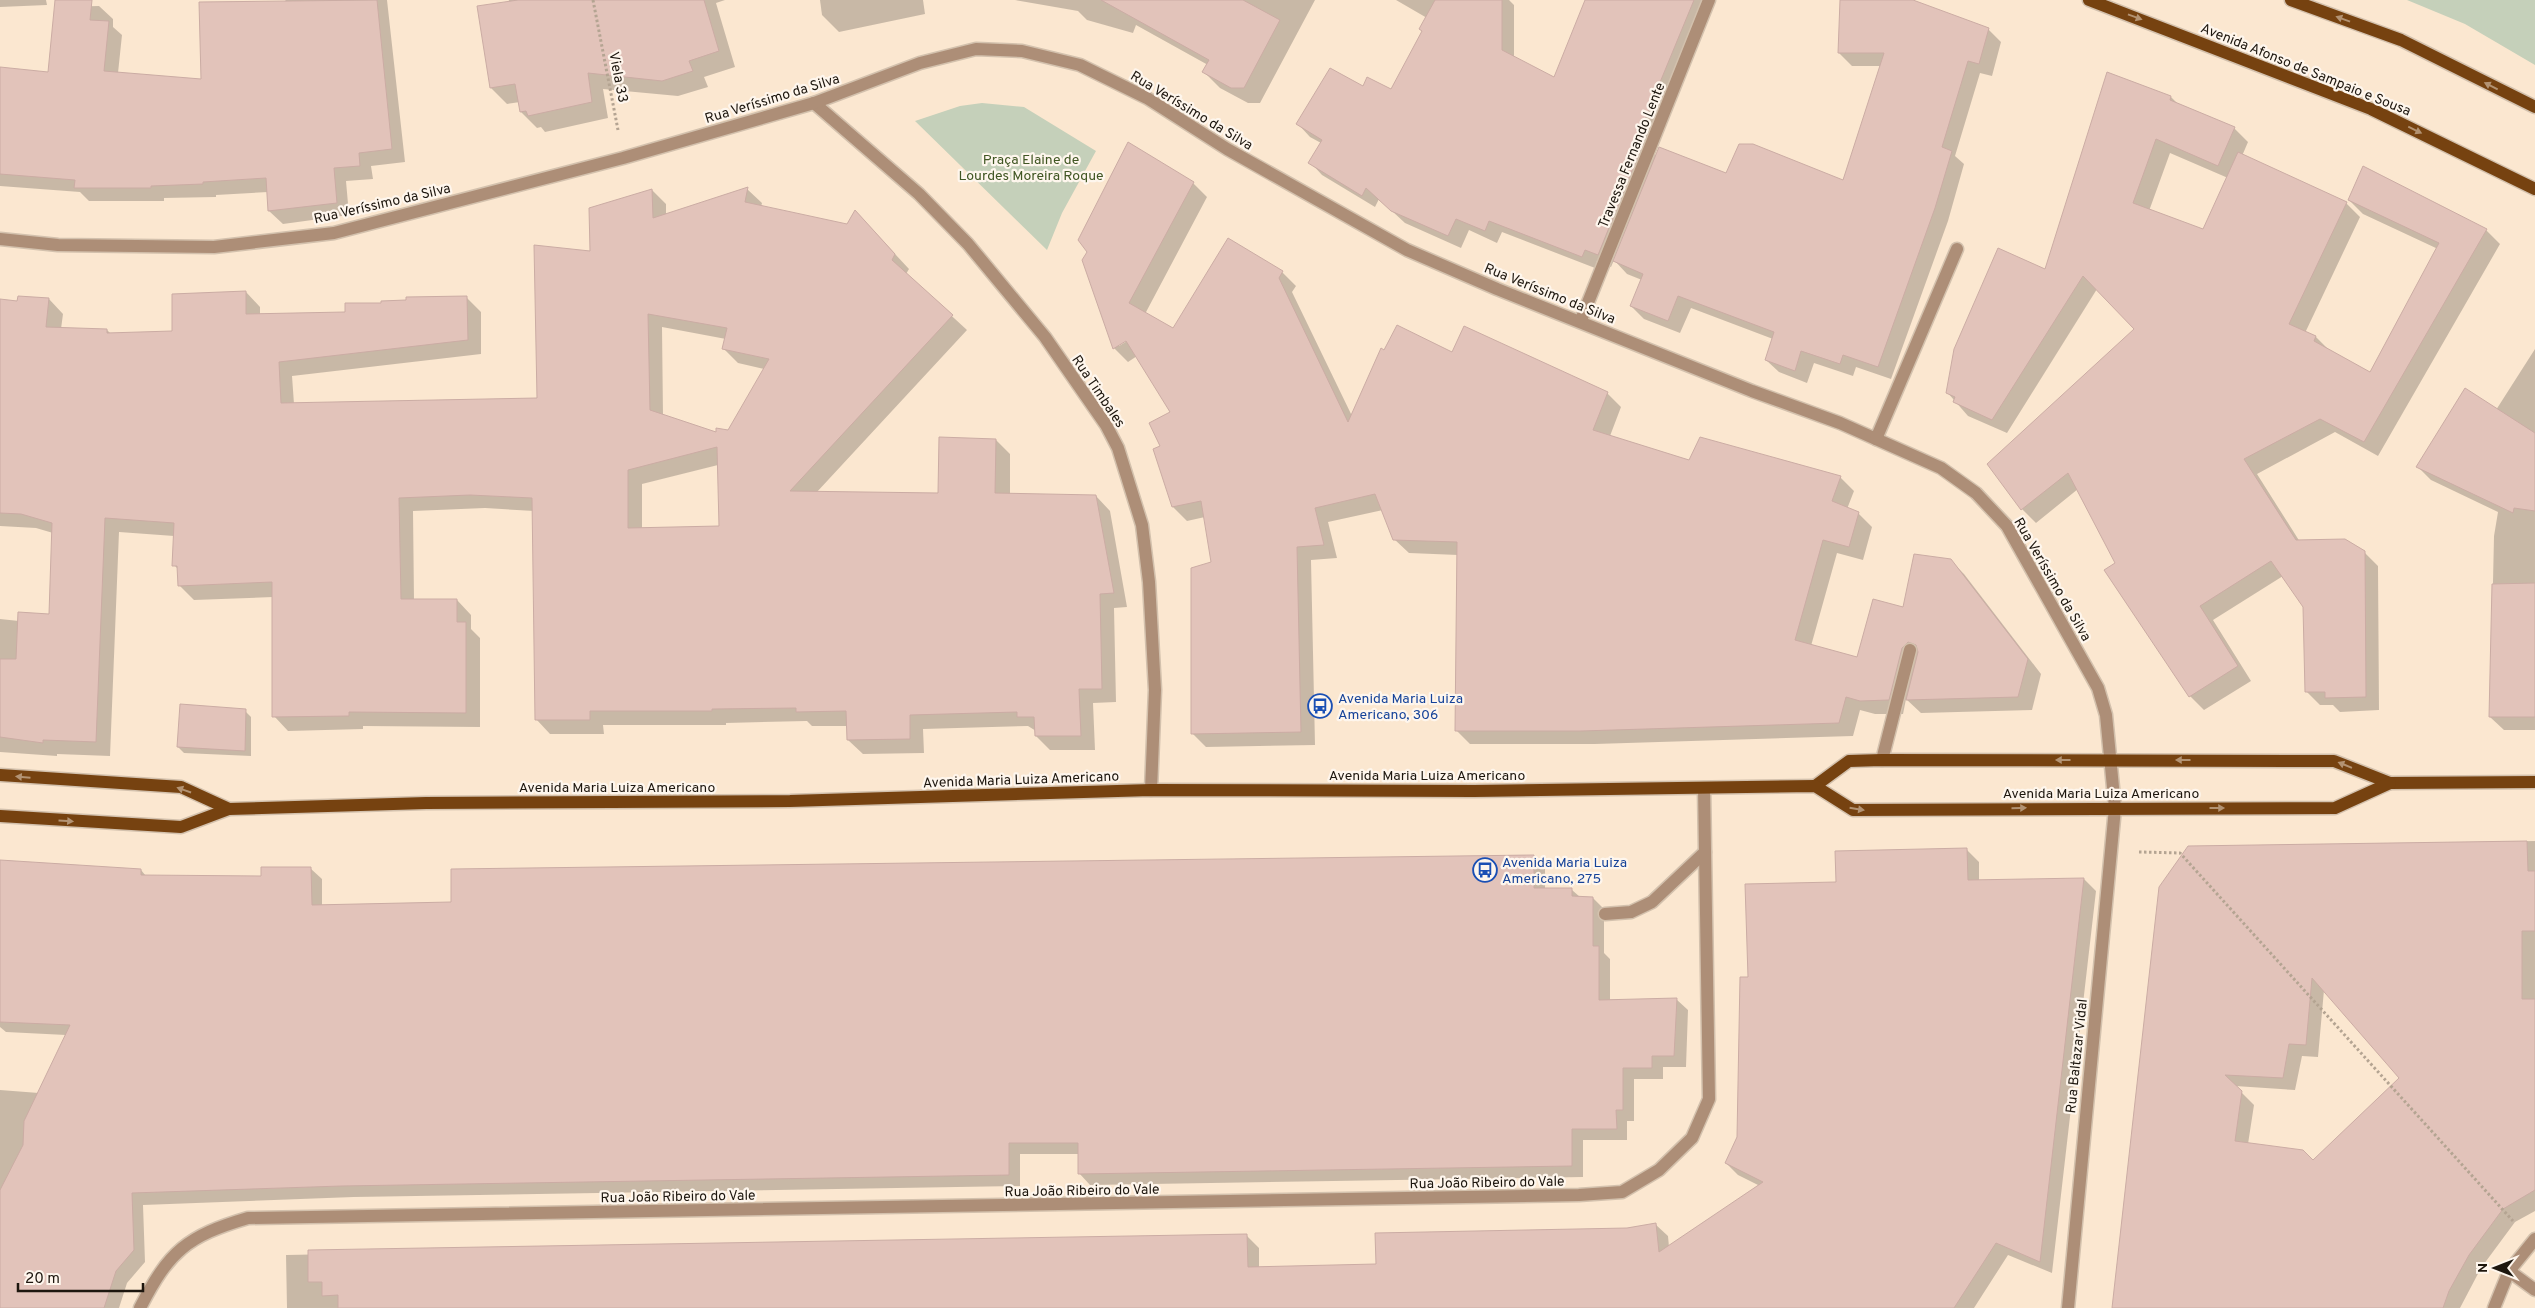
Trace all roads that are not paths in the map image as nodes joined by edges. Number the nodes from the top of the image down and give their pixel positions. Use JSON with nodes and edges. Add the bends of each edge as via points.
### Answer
{"nodes":[{"id":1,"x":1709,"y":0,"type":"edge"},
{"id":2,"x":2089,"y":0,"type":"edge"},
{"id":3,"x":2291,"y":0,"type":"edge"},
{"id":4,"x":814,"y":103,"type":"junction"},
{"id":5,"x":2535,"y":107,"type":"edge"},
{"id":6,"x":2535,"y":189,"type":"edge"},
{"id":7,"x":0,"y":239,"type":"edge"},
{"id":8,"x":1957,"y":249,"type":"dead end"},
{"id":9,"x":1581,"y":320,"type":"junction"},
{"id":10,"x":1876,"y":439,"type":"junction"},
{"id":11,"x":1910,"y":650,"type":"dead end"},
{"id":12,"x":1882,"y":760,"type":"junction"},
{"id":13,"x":2111,"y":760,"type":"junction"},
{"id":14,"x":0,"y":775,"type":"edge"},
{"id":15,"x":2535,"y":782,"type":"edge"},
{"id":16,"x":2390,"y":783,"type":"junction"},
{"id":17,"x":1815,"y":786,"type":"junction"},
{"id":18,"x":1704,"y":788,"type":"junction"},
{"id":19,"x":1151,"y":790,"type":"junction"},
{"id":20,"x":2115,"y":808,"type":"junction"},
{"id":21,"x":229,"y":809,"type":"junction"},
{"id":22,"x":0,"y":816,"type":"edge"},
{"id":23,"x":1705,"y":852,"type":"junction"},
{"id":24,"x":1606,"y":914,"type":"dead end"},
{"id":25,"x":2534,"y":1241,"type":"edge"},
{"id":26,"x":2510,"y":1270,"type":"junction"},
{"id":27,"x":2535,"y":1290,"type":"edge"},
{"id":28,"x":140,"y":1308,"type":"edge"},
{"id":29,"x":2068,"y":1308,"type":"edge"},
{"id":30,"x":2494,"y":1308,"type":"edge"}],
"edges":[{"from":1,"to":9,"type":"street","name":"Travessa Fernando Lente"},
{"from":2,"to":6,"type":"main road","name":"Avenida Afonso de Sampaio e Sousa","one_way":true,"via":[[2371,109]]},
{"from":5,"to":3,"type":"main road","one_way":true,"via":[[2401,40]]},
{"from":4,"to":7,"type":"street","name":"Rua Veríssimo da Silva","via":[[623,158],[334,233],[214,246],[58,245]]},
{"from":4,"to":9,"type":"street","name":"Rua Veríssimo da Silva","via":[[920,63],[976,49],[1022,51],[1080,65],[1147,98],[1227,149],[1408,250]]},
{"from":4,"to":19,"type":"street","name":"Rua Timbales","via":[[919,194],[968,244],[1045,337],[1106,425],[1118,448],[1142,525],[1149,582],[1155,690]]},
{"from":8,"to":10,"type":"street"},
{"from":9,"to":10,"type":"street","name":"Rua Veríssimo da Silva"},
{"from":10,"to":13,"type":"street","name":"Rua Veríssimo da Silva","via":[[1941,468],[1976,493],[2007,526],[2098,688],[2106,715]]},
{"from":11,"to":12,"type":"street"},
{"from":13,"to":12,"type":"main road","name":"Avenida Maria Luiza Americano","one_way":true},
{"from":12,"to":17,"type":"main road","name":"Avenida Maria Luiza Americano","via":[[1849,761]]},
{"from":16,"to":13,"type":"main road","name":"Avenida Maria Luiza Americano","one_way":true,"via":[[2334,761]]},
{"from":13,"to":20,"type":"street","name":"Rua Veríssimo da Silva"},
{"from":21,"to":14,"type":"main road","name":"Avenida Maria Luiza Americano","one_way":true,"via":[[181,787]]},
{"from":15,"to":16,"type":"main road","name":"Avenida Maria Luiza Americano"},
{"from":20,"to":16,"type":"main road","name":"Avenida Maria Luiza Americano","one_way":true,"via":[[2335,808]]},
{"from":17,"to":18,"type":"main road","name":"Avenida Maria Luiza Americano"},
{"from":17,"to":20,"type":"main road","name":"Avenida Maria Luiza Americano","one_way":true,"via":[[1852,810]]},
{"from":18,"to":19,"type":"main road","name":"Avenida Maria Luiza Americano"},
{"from":18,"to":23,"type":"street","name":"Rua João Ribeiro do Vale"},
{"from":19,"to":21,"type":"main road","name":"Avenida Maria Luiza Americano","via":[[790,800],[426,803]]},
{"from":20,"to":29,"type":"street","name":"Rua Baltazar Vidal"},
{"from":22,"to":21,"type":"main road","name":"Avenida Maria Luiza Americano","one_way":true,"via":[[180,827]]},
{"from":23,"to":24,"type":"street","via":[[1652,902],[1631,912]]},
{"from":23,"to":28,"type":"street","name":"Rua João Ribeiro do Vale","via":[[1709,1100],[1692,1138],[1659,1170],[1622,1192],[1154,1204],[248,1218],[216,1228],[182,1246],[156,1275]]},
{"from":25,"to":26,"type":"street"},
{"from":26,"to":27,"type":"street"},
{"from":26,"to":30,"type":"street"}]}
